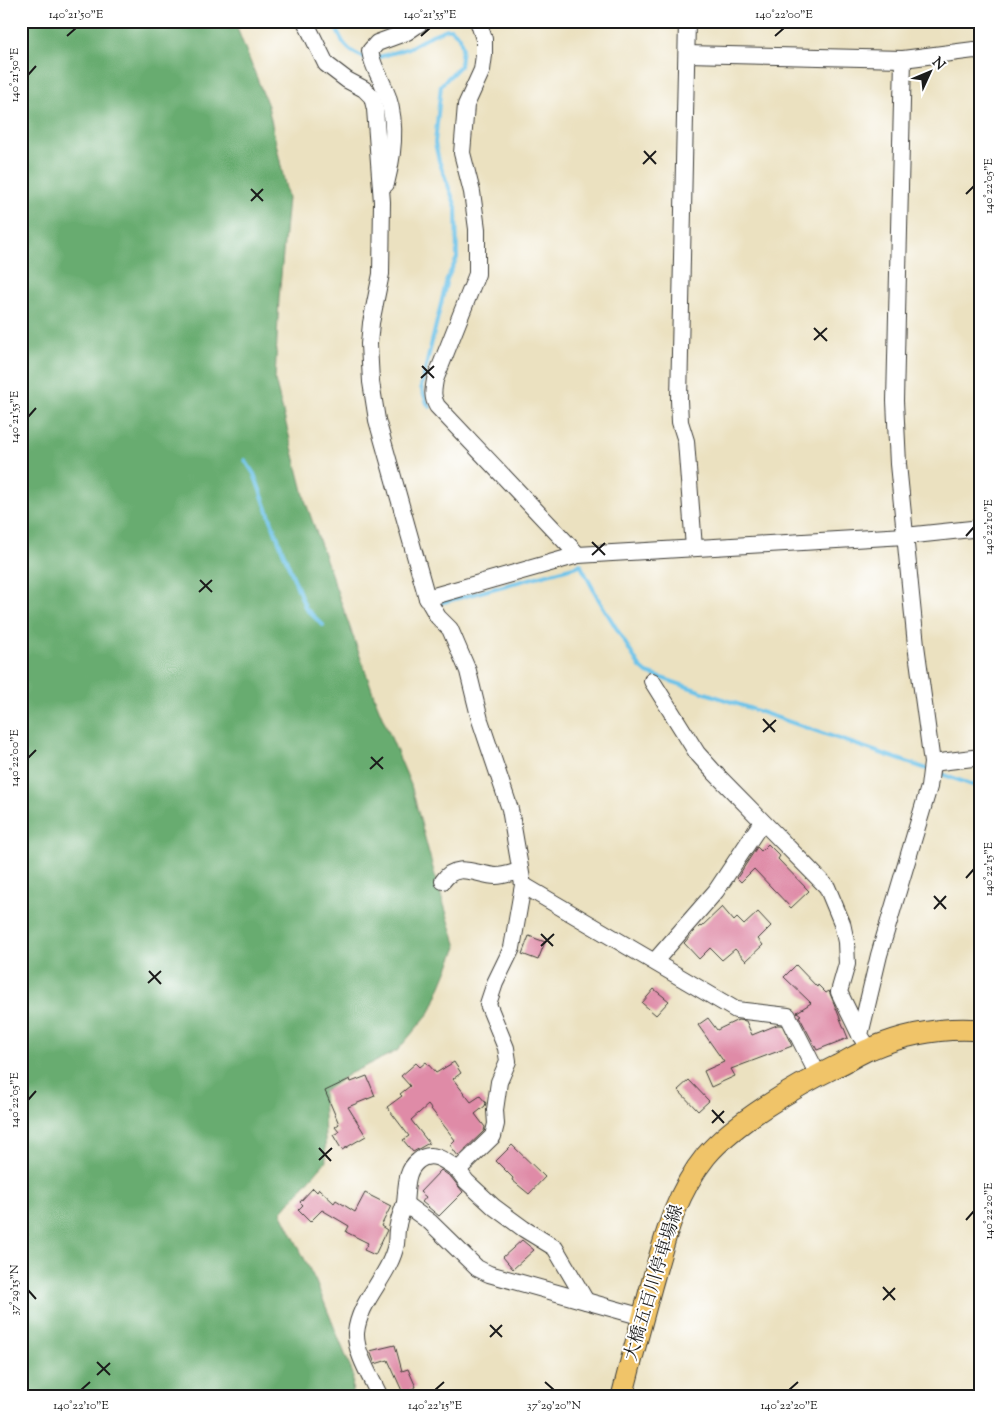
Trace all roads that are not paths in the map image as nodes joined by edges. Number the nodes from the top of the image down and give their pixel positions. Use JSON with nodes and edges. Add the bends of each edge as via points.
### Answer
{"nodes":[{"id":1,"x":305,"y":21,"type":"edge"},
{"id":2,"x":423,"y":21,"type":"edge"},
{"id":3,"x":478,"y":21,"type":"edge"},
{"id":4,"x":687,"y":21,"type":"edge"},
{"id":5,"x":981,"y":51,"type":"edge"},
{"id":6,"x":687,"y":54,"type":"junction"},
{"id":7,"x":903,"y":60,"type":"junction"},
{"id":8,"x":382,"y":202,"type":"junction"},
{"id":9,"x":981,"y":528,"type":"edge"},
{"id":10,"x":905,"y":536,"type":"junction"},
{"id":11,"x":694,"y":548,"type":"junction"},
{"id":12,"x":578,"y":555,"type":"junction"},
{"id":13,"x":427,"y":598,"type":"junction"},
{"id":14,"x":652,"y":681,"type":"dead end"},
{"id":15,"x":981,"y":757,"type":"edge"},
{"id":16,"x":932,"y":763,"type":"junction"},
{"id":17,"x":762,"y":822,"type":"junction"},
{"id":18,"x":521,"y":878,"type":"junction"},
{"id":19,"x":443,"y":882,"type":"dead end"},
{"id":20,"x":655,"y":961,"type":"junction"},
{"id":21,"x":981,"y":1030,"type":"edge"},
{"id":22,"x":864,"y":1042,"type":"junction"},
{"id":23,"x":818,"y":1075,"type":"junction"},
{"id":24,"x":458,"y":1170,"type":"junction"},
{"id":25,"x":405,"y":1204,"type":"junction"},
{"id":26,"x":586,"y":1301,"type":"junction"},
{"id":27,"x":643,"y":1317,"type":"junction"},
{"id":28,"x":380,"y":1397,"type":"edge"},
{"id":29,"x":622,"y":1397,"type":"edge"}],
"edges":[{"from":1,"to":8,"type":"street","via":[[326,64],[372,97]]},
{"from":2,"to":8,"type":"street","via":[[407,32],[377,44],[371,58],[385,88],[394,138]]},
{"from":3,"to":12,"type":"street","via":[[484,39],[484,54],[482,70],[466,105],[462,153],[473,202],[477,274],[435,380],[433,399]]},
{"from":4,"to":6,"type":"street"},
{"from":5,"to":7,"type":"street"},
{"from":6,"to":7,"type":"street"},
{"from":6,"to":11,"type":"street","via":[[679,400],[680,422],[686,441]]},
{"from":7,"to":10,"type":"street","via":[[895,401]]},
{"from":8,"to":13,"type":"street","via":[[381,274],[369,344],[371,382],[377,420]]},
{"from":9,"to":10,"type":"street"},
{"from":10,"to":11,"type":"street"},
{"from":10,"to":16,"type":"street"},
{"from":11,"to":12,"type":"street"},
{"from":12,"to":13,"type":"street"},
{"from":13,"to":18,"type":"street","via":[[450,629],[468,671],[480,720],[510,809]]},
{"from":14,"to":17,"type":"street","via":[[698,753]]},
{"from":15,"to":16,"type":"street"},
{"from":16,"to":22,"type":"street","via":[[929,787],[879,955]]},
{"from":17,"to":20,"type":"street","via":[[716,891]]},
{"from":17,"to":22,"type":"street","via":[[827,887],[846,942],[847,964],[840,992]]},
{"from":18,"to":19,"type":"street","via":[[454,871]]},
{"from":18,"to":20,"type":"street"},
{"from":18,"to":24,"type":"street","via":[[512,948],[488,1004],[508,1061],[499,1082],[495,1129],[493,1136]]},
{"from":20,"to":23,"type":"street","via":[[736,1010],[788,1016]]},
{"from":21,"to":22,"type":"main road","name":"大橋五百川停車場線","via":[[934,1030],[904,1038]]},
{"from":22,"to":23,"type":"main road","name":"大橋五百川停車場線"},
{"from":23,"to":27,"type":"main road","name":"大橋五百川停車場線","via":[[726,1136],[707,1155],[680,1196],[666,1231]]},
{"from":24,"to":25,"type":"street","via":[[436,1156],[422,1158],[409,1173]]},
{"from":24,"to":26,"type":"street","via":[[494,1207],[555,1248]]},
{"from":25,"to":26,"type":"street","via":[[430,1222],[477,1268]]},
{"from":25,"to":28,"type":"street","via":[[388,1266],[366,1305],[356,1333],[357,1347]]},
{"from":26,"to":27,"type":"street"},
{"from":27,"to":29,"type":"main road","name":"大橋五百川停車場線"}]}
